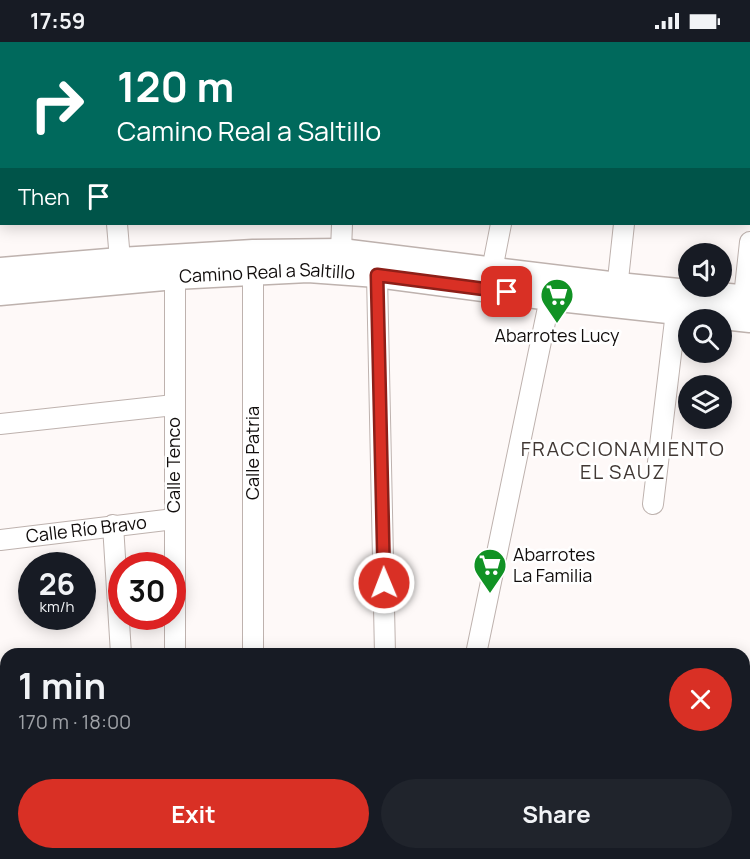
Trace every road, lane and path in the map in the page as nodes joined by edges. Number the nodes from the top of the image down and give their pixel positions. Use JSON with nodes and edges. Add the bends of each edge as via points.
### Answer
{"nodes":[{"id":1,"x":117,"y":225,"type":"edge"},
{"id":2,"x":342,"y":225,"type":"edge"},
{"id":3,"x":501,"y":225,"type":"edge"},
{"id":4,"x":624,"y":225,"type":"edge"},
{"id":5,"x":750,"y":242,"type":"edge"},
{"id":6,"x":341,"y":251,"type":"junction"},
{"id":7,"x":120,"y":260,"type":"junction"},
{"id":8,"x":253,"y":263,"type":"junction"},
{"id":9,"x":0,"y":270,"type":"edge"},
{"id":10,"x":492,"y":270,"type":"junction"},
{"id":11,"x":377,"y":275,"type":"junction"},
{"id":12,"x":175,"y":277,"type":"junction"},
{"id":13,"x":0,"y":293,"type":"edge"},
{"id":14,"x":616,"y":295,"type":"junction"},
{"id":15,"x":550,"y":298,"type":"junction"},
{"id":16,"x":748,"y":305,"type":"edge"},
{"id":17,"x":676,"y":312,"type":"junction"},
{"id":18,"x":174,"y":405,"type":"junction"},
{"id":19,"x":0,"y":424,"type":"edge"},
{"id":20,"x":653,"y":504,"type":"dead end"},
{"id":21,"x":174,"y":519,"type":"junction"},
{"id":22,"x":113,"y":525,"type":"junction"},
{"id":23,"x":0,"y":540,"type":"edge"},
{"id":24,"x":121,"y":648,"type":"edge"},
{"id":25,"x":175,"y":648,"type":"edge"},
{"id":26,"x":253,"y":648,"type":"edge"},
{"id":27,"x":385,"y":648,"type":"edge"},
{"id":28,"x":477,"y":648,"type":"edge"}],
"edges":[{"from":1,"to":7,"type":"street"},
{"from":2,"to":6,"type":"street"},
{"from":3,"to":10,"type":"street"},
{"from":4,"to":14,"type":"street"},
{"from":5,"to":16,"type":"street"},
{"from":6,"to":8,"type":"street","name":"Camino Real a Saltillo"},
{"from":6,"to":10,"type":"street","name":"Camino Real a Saltillo"},
{"from":7,"to":8,"type":"street","name":"Camino Real a Saltillo"},
{"from":7,"to":9,"type":"street","name":"Camino Real a Saltillo"},
{"from":8,"to":11,"type":"street","name":"Camino Real a Saltillo"},
{"from":8,"to":12,"type":"street","name":"Camino Real a Saltillo"},
{"from":8,"to":26,"type":"street","name":"Calle Patria"},
{"from":10,"to":14,"type":"street","name":"Camino Real a Saltillo"},
{"from":11,"to":15,"type":"street","name":"Camino Real a Saltillo"},
{"from":11,"to":27,"type":"street"},
{"from":12,"to":13,"type":"street","name":"Camino Real a Saltillo"},
{"from":12,"to":18,"type":"street","name":"Calle Tenco"},
{"from":14,"to":15,"type":"street","name":"Camino Real a Saltillo"},
{"from":14,"to":16,"type":"street","name":"Camino Real a Saltillo"},
{"from":14,"to":17,"type":"street","name":"Camino Real a Saltillo"},
{"from":15,"to":28,"type":"street"},
{"from":16,"to":17,"type":"street","name":"Camino Real a Saltillo"},
{"from":17,"to":20,"type":"street"},
{"from":18,"to":19,"type":"street"},
{"from":18,"to":21,"type":"street","name":"Calle Tenco"},
{"from":21,"to":22,"type":"street","name":"Calle Río Bravo"},
{"from":21,"to":25,"type":"street","name":"Calle Tenco"},
{"from":22,"to":23,"type":"street","name":"Calle Río Bravo"},
{"from":22,"to":24,"type":"street"}]}
